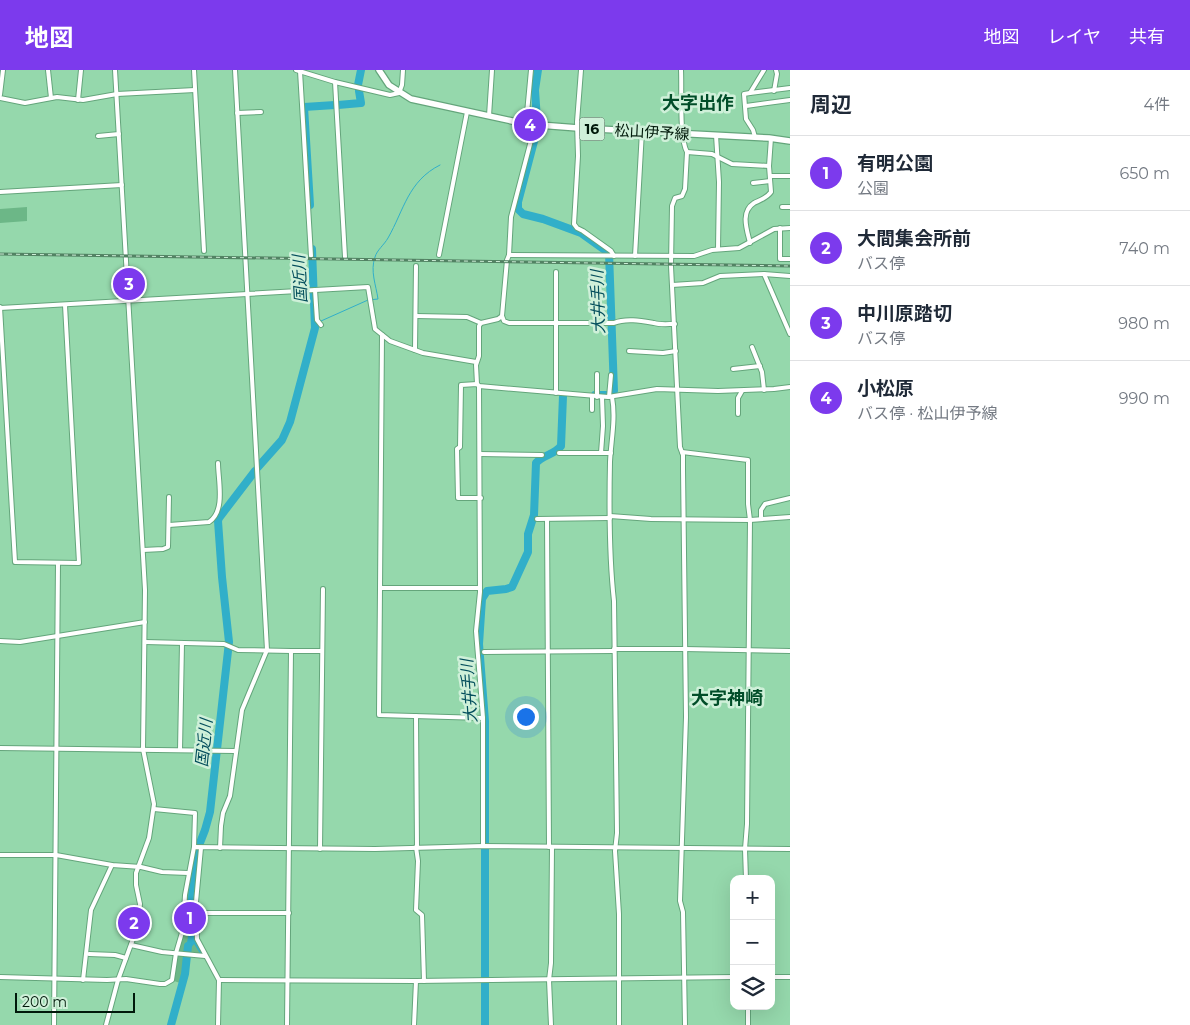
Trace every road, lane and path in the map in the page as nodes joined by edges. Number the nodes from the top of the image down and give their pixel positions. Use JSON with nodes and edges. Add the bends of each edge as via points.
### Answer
{"nodes":[{"id":1,"x":3,"y":70,"type":"edge"},
{"id":2,"x":48,"y":70,"type":"edge"},
{"id":3,"x":81,"y":70,"type":"edge"},
{"id":4,"x":116,"y":70,"type":"edge"},
{"id":5,"x":194,"y":70,"type":"edge"},
{"id":6,"x":235,"y":70,"type":"edge"},
{"id":7,"x":379,"y":70,"type":"edge"},
{"id":8,"x":403,"y":70,"type":"edge"},
{"id":9,"x":492,"y":70,"type":"edge"},
{"id":10,"x":530,"y":70,"type":"edge"},
{"id":11,"x":581,"y":70,"type":"edge"},
{"id":12,"x":681,"y":70,"type":"edge"},
{"id":13,"x":758,"y":70,"type":"edge"},
{"id":14,"x":764,"y":70,"type":"edge"},
{"id":15,"x":776,"y":70,"type":"edge"},
{"id":16,"x":298,"y":71,"type":"edge"},
{"id":17,"x":760,"y":76,"type":"junction"},
{"id":18,"x":336,"y":82,"type":"junction"},
{"id":19,"x":389,"y":85,"type":"junction"},
{"id":20,"x":790,"y":88,"type":"edge"},
{"id":21,"x":195,"y":90,"type":"junction"},
{"id":22,"x":774,"y":91,"type":"junction"},
{"id":23,"x":381,"y":93,"type":"junction"},
{"id":24,"x":399,"y":93,"type":"junction"},
{"id":25,"x":750,"y":93,"type":"junction"},
{"id":26,"x":117,"y":94,"type":"junction"},
{"id":27,"x":0,"y":97,"type":"edge"},
{"id":28,"x":51,"y":98,"type":"junction"},
{"id":29,"x":78,"y":100,"type":"junction"},
{"id":30,"x":790,"y":100,"type":"edge"},
{"id":31,"x":746,"y":106,"type":"junction"},
{"id":32,"x":261,"y":112,"type":"dead end"},
{"id":33,"x":467,"y":112,"type":"junction"},
{"id":34,"x":237,"y":113,"type":"junction"},
{"id":35,"x":489,"y":116,"type":"junction"},
{"id":36,"x":526,"y":124,"type":"junction"},
{"id":37,"x":535,"y":125,"type":"junction"},
{"id":38,"x":578,"y":128,"type":"junction"},
{"id":39,"x":642,"y":131,"type":"junction"},
{"id":40,"x":119,"y":134,"type":"junction"},
{"id":41,"x":683,"y":134,"type":"junction"},
{"id":42,"x":716,"y":135,"type":"junction"},
{"id":43,"x":98,"y":136,"type":"dead end"},
{"id":44,"x":754,"y":137,"type":"junction"},
{"id":45,"x":771,"y":138,"type":"junction"},
{"id":46,"x":790,"y":141,"type":"edge"},
{"id":47,"x":687,"y":152,"type":"junction"},
{"id":48,"x":718,"y":158,"type":"junction"},
{"id":49,"x":769,"y":166,"type":"junction"},
{"id":50,"x":790,"y":176,"type":"edge"},
{"id":51,"x":770,"y":179,"type":"junction"},
{"id":52,"x":753,"y":183,"type":"dead end"},
{"id":53,"x":122,"y":185,"type":"junction"},
{"id":54,"x":0,"y":192,"type":"edge"},
{"id":55,"x":790,"y":204,"type":"edge"},
{"id":56,"x":782,"y":207,"type":"dead end"},
{"id":57,"x":780,"y":228,"type":"junction"},
{"id":58,"x":790,"y":228,"type":"edge"},
{"id":59,"x":750,"y":243,"type":"junction"},
{"id":60,"x":718,"y":249,"type":"junction"},
{"id":61,"x":204,"y":251,"type":"dead end"},
{"id":62,"x":439,"y":255,"type":"dead end"},
{"id":63,"x":509,"y":255,"type":"junction"},
{"id":64,"x":311,"y":256,"type":"dead end"},
{"id":65,"x":345,"y":256,"type":"dead end"},
{"id":66,"x":611,"y":256,"type":"junction"},
{"id":67,"x":635,"y":256,"type":"junction"},
{"id":68,"x":671,"y":257,"type":"junction"},
{"id":69,"x":790,"y":259,"type":"edge"},
{"id":70,"x":416,"y":266,"type":"dead end"},
{"id":71,"x":556,"y":272,"type":"dead end"},
{"id":72,"x":764,"y":274,"type":"junction"},
{"id":73,"x":790,"y":276,"type":"edge"},
{"id":74,"x":672,"y":285,"type":"junction"},
{"id":75,"x":316,"y":290,"type":"junction"},
{"id":76,"x":247,"y":294,"type":"junction"},
{"id":77,"x":129,"y":301,"type":"junction"},
{"id":78,"x":65,"y":305,"type":"junction"},
{"id":79,"x":0,"y":308,"type":"edge"},
{"id":80,"x":416,"y":316,"type":"junction"},
{"id":81,"x":502,"y":316,"type":"junction"},
{"id":82,"x":481,"y":323,"type":"junction"},
{"id":83,"x":556,"y":323,"type":"junction"},
{"id":84,"x":675,"y":324,"type":"junction"},
{"id":85,"x":788,"y":324,"type":"edge"},
{"id":86,"x":321,"y":325,"type":"dead end"},
{"id":87,"x":382,"y":334,"type":"junction"},
{"id":88,"x":790,"y":334,"type":"edge"},
{"id":89,"x":752,"y":347,"type":"dead end"},
{"id":90,"x":415,"y":350,"type":"junction"},
{"id":91,"x":629,"y":351,"type":"dead end"},
{"id":92,"x":676,"y":351,"type":"junction"},
{"id":93,"x":476,"y":362,"type":"junction"},
{"id":94,"x":760,"y":366,"type":"junction"},
{"id":95,"x":733,"y":369,"type":"dead end"},
{"id":96,"x":597,"y":374,"type":"dead end"},
{"id":97,"x":611,"y":374,"type":"dead end"},
{"id":98,"x":478,"y":385,"type":"junction"},
{"id":99,"x":790,"y":387,"type":"edge"},
{"id":100,"x":679,"y":390,"type":"junction"},
{"id":101,"x":742,"y":390,"type":"junction"},
{"id":102,"x":764,"y":390,"type":"junction"},
{"id":103,"x":556,"y":393,"type":"junction"},
{"id":104,"x":599,"y":396,"type":"junction"},
{"id":105,"x":610,"y":396,"type":"junction"},
{"id":106,"x":592,"y":397,"type":"junction"},
{"id":107,"x":592,"y":410,"type":"dead end"},
{"id":108,"x":738,"y":414,"type":"dead end"},
{"id":109,"x":682,"y":452,"type":"junction"},
{"id":110,"x":559,"y":453,"type":"dead end"},
{"id":111,"x":601,"y":453,"type":"junction"},
{"id":112,"x":610,"y":453,"type":"junction"},
{"id":113,"x":480,"y":454,"type":"junction"},
{"id":114,"x":542,"y":455,"type":"dead end"},
{"id":115,"x":218,"y":463,"type":"dead end"},
{"id":116,"x":169,"y":496,"type":"dead end"},
{"id":117,"x":481,"y":498,"type":"junction"},
{"id":118,"x":790,"y":498,"type":"edge"},
{"id":119,"x":610,"y":517,"type":"junction"},
{"id":120,"x":790,"y":517,"type":"edge"},
{"id":121,"x":537,"y":519,"type":"dead end"},
{"id":122,"x":547,"y":519,"type":"junction"},
{"id":123,"x":683,"y":519,"type":"junction"},
{"id":124,"x":761,"y":519,"type":"junction"},
{"id":125,"x":750,"y":520,"type":"junction"},
{"id":126,"x":169,"y":525,"type":"junction"},
{"id":127,"x":143,"y":550,"type":"junction"},
{"id":128,"x":58,"y":563,"type":"junction"},
{"id":129,"x":380,"y":588,"type":"junction"},
{"id":130,"x":479,"y":588,"type":"junction"},
{"id":131,"x":323,"y":589,"type":"dead end"},
{"id":132,"x":145,"y":622,"type":"junction"},
{"id":133,"x":58,"y":635,"type":"junction"},
{"id":134,"x":0,"y":642,"type":"edge"},
{"id":135,"x":145,"y":642,"type":"junction"},
{"id":136,"x":182,"y":643,"type":"junction"},
{"id":137,"x":684,"y":649,"type":"junction"},
{"id":138,"x":267,"y":650,"type":"junction"},
{"id":139,"x":614,"y":650,"type":"junction"},
{"id":140,"x":749,"y":650,"type":"junction"},
{"id":141,"x":291,"y":651,"type":"junction"},
{"id":142,"x":322,"y":651,"type":"junction"},
{"id":143,"x":790,"y":651,"type":"edge"},
{"id":144,"x":484,"y":652,"type":"dead end"},
{"id":145,"x":548,"y":652,"type":"junction"},
{"id":146,"x":416,"y":716,"type":"junction"},
{"id":147,"x":483,"y":718,"type":"junction"},
{"id":148,"x":0,"y":748,"type":"edge"},
{"id":149,"x":57,"y":748,"type":"junction"},
{"id":150,"x":143,"y":749,"type":"junction"},
{"id":151,"x":180,"y":750,"type":"junction"},
{"id":152,"x":236,"y":751,"type":"junction"},
{"id":153,"x":154,"y":809,"type":"junction"},
{"id":154,"x":484,"y":846,"type":"junction"},
{"id":155,"x":198,"y":847,"type":"junction"},
{"id":156,"x":416,"y":847,"type":"junction"},
{"id":157,"x":551,"y":847,"type":"junction"},
{"id":158,"x":220,"y":848,"type":"junction"},
{"id":159,"x":616,"y":848,"type":"junction"},
{"id":160,"x":682,"y":848,"type":"junction"},
{"id":161,"x":289,"y":849,"type":"junction"},
{"id":162,"x":320,"y":849,"type":"junction"},
{"id":163,"x":745,"y":849,"type":"junction"},
{"id":164,"x":790,"y":849,"type":"edge"},
{"id":165,"x":0,"y":855,"type":"edge"},
{"id":166,"x":56,"y":855,"type":"junction"},
{"id":167,"x":112,"y":865,"type":"junction"},
{"id":168,"x":138,"y":867,"type":"junction"},
{"id":169,"x":188,"y":873,"type":"junction"},
{"id":170,"x":746,"y":875,"type":"edge"},
{"id":171,"x":196,"y":913,"type":"junction"},
{"id":172,"x":289,"y":913,"type":"junction"},
{"id":173,"x":131,"y":945,"type":"junction"},
{"id":174,"x":176,"y":953,"type":"junction"},
{"id":175,"x":90,"y":954,"type":"dead end"},
{"id":176,"x":205,"y":956,"type":"junction"},
{"id":177,"x":126,"y":958,"type":"junction"},
{"id":178,"x":0,"y":977,"type":"edge"},
{"id":179,"x":684,"y":977,"type":"junction"},
{"id":180,"x":730,"y":977,"type":"edge"},
{"id":181,"x":775,"y":977,"type":"edge"},
{"id":182,"x":790,"y":977,"type":"edge"},
{"id":183,"x":618,"y":978,"type":"junction"},
{"id":184,"x":55,"y":979,"type":"junction"},
{"id":185,"x":84,"y":980,"type":"junction"},
{"id":186,"x":118,"y":980,"type":"junction"},
{"id":187,"x":219,"y":980,"type":"junction"},
{"id":188,"x":549,"y":980,"type":"junction"},
{"id":189,"x":288,"y":981,"type":"junction"},
{"id":190,"x":416,"y":981,"type":"junction"},
{"id":191,"x":424,"y":981,"type":"junction"},
{"id":192,"x":748,"y":1010,"type":"edge"},
{"id":193,"x":54,"y":1025,"type":"edge"},
{"id":194,"x":106,"y":1025,"type":"edge"},
{"id":195,"x":218,"y":1025,"type":"edge"},
{"id":196,"x":287,"y":1025,"type":"edge"},
{"id":197,"x":414,"y":1025,"type":"edge"},
{"id":198,"x":551,"y":1025,"type":"edge"},
{"id":199,"x":619,"y":1025,"type":"edge"},
{"id":200,"x":685,"y":1025,"type":"edge"},
{"id":201,"x":748,"y":1025,"type":"edge"}],
"edges":[{"from":1,"to":27,"type":"street"},
{"from":2,"to":28,"type":"street"},
{"from":3,"to":29,"type":"street"},
{"from":4,"to":26,"type":"street"},
{"from":5,"to":21,"type":"street"},
{"from":6,"to":34,"type":"street"},
{"from":7,"to":19,"type":"main road","name":"松山伊予線","number":"16"},
{"from":8,"to":24,"type":"street"},
{"from":9,"to":35,"type":"street"},
{"from":10,"to":36,"type":"street"},
{"from":11,"to":38,"type":"street"},
{"from":12,"to":41,"type":"street"},
{"from":13,"to":17,"type":"street"},
{"from":14,"to":17,"type":"street"},
{"from":15,"to":22,"type":"street"},
{"from":16,"to":18,"type":"street"},
{"from":16,"to":64,"type":"street"},
{"from":17,"to":25,"type":"street"},
{"from":18,"to":23,"type":"street"},
{"from":18,"to":65,"type":"street"},
{"from":19,"to":23,"type":"street"},
{"from":19,"to":24,"type":"main road","name":"松山伊予線","number":"16"},
{"from":20,"to":22,"type":"street"},
{"from":21,"to":26,"type":"street"},
{"from":21,"to":61,"type":"street"},
{"from":22,"to":25,"type":"street"},
{"from":23,"to":24,"type":"street"},
{"from":24,"to":33,"type":"main road","name":"松山伊予線","number":"16","via":[[426,104]]},
{"from":25,"to":31,"type":"street","via":[[744,94]]},
{"from":26,"to":29,"type":"street"},
{"from":26,"to":40,"type":"street"},
{"from":27,"to":28,"type":"street","via":[[20,103]]},
{"from":28,"to":29,"type":"street"},
{"from":30,"to":31,"type":"street"},
{"from":31,"to":44,"type":"street","via":[[746,119]]},
{"from":32,"to":34,"type":"street"},
{"from":33,"to":35,"type":"main road","name":"松山伊予線","number":"16"},
{"from":33,"to":62,"type":"street"},
{"from":34,"to":76,"type":"street"},
{"from":35,"to":36,"type":"main road","name":"松山伊予線","number":"16"},
{"from":36,"to":37,"type":"main road","name":"松山伊予線","number":"16"},
{"from":37,"to":38,"type":"main road","name":"松山伊予線","number":"16"},
{"from":37,"to":63,"type":"street","via":[[511,217]]},
{"from":38,"to":39,"type":"main road","name":"松山伊予線","number":"16"},
{"from":38,"to":66,"type":"street","via":[[575,226],[611,251]]},
{"from":39,"to":41,"type":"main road","name":"松山伊予線","number":"16"},
{"from":39,"to":67,"type":"street"},
{"from":40,"to":43,"type":"street"},
{"from":40,"to":53,"type":"street"},
{"from":41,"to":42,"type":"main road","name":"松山伊予線","number":"16"},
{"from":41,"to":47,"type":"street"},
{"from":42,"to":44,"type":"main road","name":"松山伊予線","number":"16"},
{"from":42,"to":48,"type":"street"},
{"from":44,"to":45,"type":"main road","name":"松山伊予線","number":"16"},
{"from":45,"to":46,"type":"main road","name":"松山伊予線","number":"16"},
{"from":45,"to":49,"type":"street"},
{"from":47,"to":48,"type":"street","via":[[712,154]]},
{"from":47,"to":68,"type":"street","via":[[684,193],[672,206]]},
{"from":48,"to":49,"type":"street","via":[[732,164]]},
{"from":48,"to":60,"type":"street"},
{"from":49,"to":51,"type":"street"},
{"from":50,"to":51,"type":"street"},
{"from":51,"to":52,"type":"street"},
{"from":51,"to":59,"type":"street","via":[[770,194],[752,204],[746,214]]},
{"from":53,"to":54,"type":"street"},
{"from":53,"to":77,"type":"street"},
{"from":55,"to":56,"type":"street"},
{"from":57,"to":58,"type":"street"},
{"from":57,"to":59,"type":"street"},
{"from":57,"to":69,"type":"street","via":[[780,259]]},
{"from":59,"to":60,"type":"street","via":[[739,248]]},
{"from":60,"to":68,"type":"street","via":[[694,256]]},
{"from":63,"to":66,"type":"street"},
{"from":63,"to":81,"type":"street"},
{"from":66,"to":67,"type":"street"},
{"from":67,"to":68,"type":"street"},
{"from":68,"to":74,"type":"street"},
{"from":70,"to":80,"type":"street"},
{"from":71,"to":83,"type":"street"},
{"from":72,"to":73,"type":"street"},
{"from":72,"to":74,"type":"street","via":[[720,276],[703,283]]},
{"from":72,"to":85,"type":"street"},
{"from":74,"to":84,"type":"street"},
{"from":75,"to":76,"type":"street"},
{"from":75,"to":86,"type":"street","via":[[317,320]]},
{"from":75,"to":87,"type":"street","via":[[368,287],[375,329]]},
{"from":76,"to":77,"type":"street"},
{"from":76,"to":138,"type":"street"},
{"from":77,"to":78,"type":"street"},
{"from":77,"to":127,"type":"street"},
{"from":78,"to":79,"type":"street"},
{"from":78,"to":128,"type":"street","via":[[79,563]]},
{"from":79,"to":128,"type":"street","via":[[15,562]]},
{"from":80,"to":82,"type":"street","via":[[467,317]]},
{"from":80,"to":90,"type":"street"},
{"from":81,"to":82,"type":"street"},
{"from":81,"to":83,"type":"street","via":[[506,322]]},
{"from":82,"to":93,"type":"street"},
{"from":83,"to":84,"type":"street","via":[[647,320],[656,324]]},
{"from":83,"to":103,"type":"street"},
{"from":84,"to":92,"type":"street"},
{"from":85,"to":88,"type":"street"},
{"from":87,"to":90,"type":"street","via":[[396,344]]},
{"from":87,"to":129,"type":"street"},
{"from":89,"to":94,"type":"street"},
{"from":90,"to":93,"type":"street"},
{"from":91,"to":92,"type":"street"},
{"from":92,"to":100,"type":"street"},
{"from":93,"to":98,"type":"street"},
{"from":94,"to":95,"type":"street"},
{"from":94,"to":102,"type":"street"},
{"from":96,"to":104,"type":"street"},
{"from":97,"to":105,"type":"street"},
{"from":98,"to":103,"type":"street"},
{"from":98,"to":113,"type":"street"},
{"from":98,"to":117,"type":"street","via":[[461,385],[458,498]]},
{"from":99,"to":102,"type":"street"},
{"from":100,"to":101,"type":"street"},
{"from":100,"to":105,"type":"street"},
{"from":100,"to":109,"type":"street"},
{"from":101,"to":102,"type":"street"},
{"from":101,"to":108,"type":"street","via":[[738,398]]},
{"from":103,"to":106,"type":"street"},
{"from":104,"to":105,"type":"street"},
{"from":104,"to":106,"type":"street"},
{"from":104,"to":111,"type":"street","via":[[603,426]]},
{"from":105,"to":112,"type":"street","via":[[614,419]]},
{"from":106,"to":107,"type":"street"},
{"from":109,"to":123,"type":"street"},
{"from":109,"to":125,"type":"street","via":[[748,460]]},
{"from":110,"to":111,"type":"street"},
{"from":111,"to":112,"type":"street"},
{"from":112,"to":119,"type":"street"},
{"from":113,"to":114,"type":"street"},
{"from":113,"to":117,"type":"street"},
{"from":115,"to":126,"type":"street","via":[[220,507],[213,520]]},
{"from":116,"to":126,"type":"street"},
{"from":117,"to":130,"type":"street"},
{"from":118,"to":124,"type":"street","via":[[765,504]]},
{"from":119,"to":122,"type":"street"},
{"from":119,"to":123,"type":"street"},
{"from":119,"to":139,"type":"street"},
{"from":120,"to":124,"type":"street"},
{"from":121,"to":122,"type":"street"},
{"from":122,"to":145,"type":"street"},
{"from":123,"to":125,"type":"street"},
{"from":123,"to":137,"type":"street"},
{"from":124,"to":125,"type":"street"},
{"from":125,"to":140,"type":"street"},
{"from":126,"to":127,"type":"street","via":[[168,548]]},
{"from":127,"to":132,"type":"street"},
{"from":128,"to":133,"type":"street"},
{"from":129,"to":130,"type":"street"},
{"from":129,"to":146,"type":"street","via":[[379,715]]},
{"from":130,"to":147,"type":"street","via":[[476,631]]},
{"from":131,"to":142,"type":"street"},
{"from":132,"to":133,"type":"street"},
{"from":132,"to":135,"type":"street"},
{"from":133,"to":134,"type":"street"},
{"from":133,"to":149,"type":"street"},
{"from":135,"to":136,"type":"street"},
{"from":135,"to":150,"type":"street"},
{"from":136,"to":138,"type":"street"},
{"from":136,"to":151,"type":"street"},
{"from":137,"to":139,"type":"street"},
{"from":137,"to":140,"type":"street"},
{"from":137,"to":160,"type":"street","via":[[686,717]]},
{"from":138,"to":141,"type":"street"},
{"from":138,"to":152,"type":"street","via":[[242,710]]},
{"from":139,"to":145,"type":"street"},
{"from":139,"to":159,"type":"street"},
{"from":140,"to":143,"type":"street"},
{"from":140,"to":163,"type":"street"},
{"from":141,"to":142,"type":"street"},
{"from":141,"to":161,"type":"street"},
{"from":142,"to":162,"type":"street"},
{"from":144,"to":145,"type":"street"},
{"from":145,"to":157,"type":"street"},
{"from":146,"to":147,"type":"street"},
{"from":146,"to":156,"type":"street"},
{"from":147,"to":154,"type":"street"},
{"from":148,"to":149,"type":"street"},
{"from":149,"to":150,"type":"street"},
{"from":149,"to":166,"type":"street"},
{"from":150,"to":151,"type":"street"},
{"from":150,"to":153,"type":"street"},
{"from":151,"to":152,"type":"street"},
{"from":152,"to":158,"type":"street","via":[[229,800],[223,813]]},
{"from":153,"to":155,"type":"street","via":[[195,813]]},
{"from":153,"to":168,"type":"street","via":[[149,838]]},
{"from":154,"to":156,"type":"street"},
{"from":154,"to":157,"type":"street"},
{"from":155,"to":158,"type":"street"},
{"from":155,"to":169,"type":"street"},
{"from":155,"to":171,"type":"street"},
{"from":156,"to":162,"type":"street"},
{"from":156,"to":191,"type":"street","via":[[416,910],[423,919]]},
{"from":157,"to":159,"type":"street"},
{"from":157,"to":188,"type":"street"},
{"from":158,"to":161,"type":"street"},
{"from":159,"to":160,"type":"street"},
{"from":159,"to":183,"type":"street"},
{"from":160,"to":163,"type":"street"},
{"from":160,"to":179,"type":"street","via":[[680,902]]},
{"from":161,"to":162,"type":"street"},
{"from":161,"to":172,"type":"street"},
{"from":163,"to":164,"type":"street"},
{"from":163,"to":170,"type":"street"},
{"from":165,"to":166,"type":"street"},
{"from":166,"to":167,"type":"street"},
{"from":166,"to":184,"type":"street"},
{"from":167,"to":168,"type":"street"},
{"from":167,"to":185,"type":"street","via":[[91,910]]},
{"from":168,"to":169,"type":"street"},
{"from":168,"to":173,"type":"street","via":[[135,882],[140,907]]},
{"from":169,"to":174,"type":"street","via":[[183,928]]},
{"from":171,"to":172,"type":"street"},
{"from":171,"to":176,"type":"street","via":[[197,940]]},
{"from":172,"to":189,"type":"street"},
{"from":173,"to":174,"type":"street"},
{"from":173,"to":177,"type":"street"},
{"from":174,"to":176,"type":"street"},
{"from":174,"to":186,"type":"street","via":[[174,977],[169,982]]},
{"from":175,"to":177,"type":"street"},
{"from":176,"to":187,"type":"street"},
{"from":177,"to":186,"type":"street"},
{"from":178,"to":184,"type":"street"},
{"from":179,"to":180,"type":"street"},
{"from":179,"to":183,"type":"street"},
{"from":179,"to":200,"type":"street"},
{"from":181,"to":182,"type":"street"},
{"from":183,"to":188,"type":"street"},
{"from":183,"to":199,"type":"street"},
{"from":184,"to":185,"type":"street"},
{"from":184,"to":193,"type":"street"},
{"from":185,"to":186,"type":"street"},
{"from":186,"to":194,"type":"street"},
{"from":187,"to":189,"type":"street"},
{"from":187,"to":195,"type":"street"},
{"from":188,"to":191,"type":"street"},
{"from":188,"to":198,"type":"street"},
{"from":189,"to":190,"type":"street"},
{"from":189,"to":196,"type":"street"},
{"from":190,"to":191,"type":"street"},
{"from":190,"to":197,"type":"street"},
{"from":192,"to":201,"type":"street"}]}
